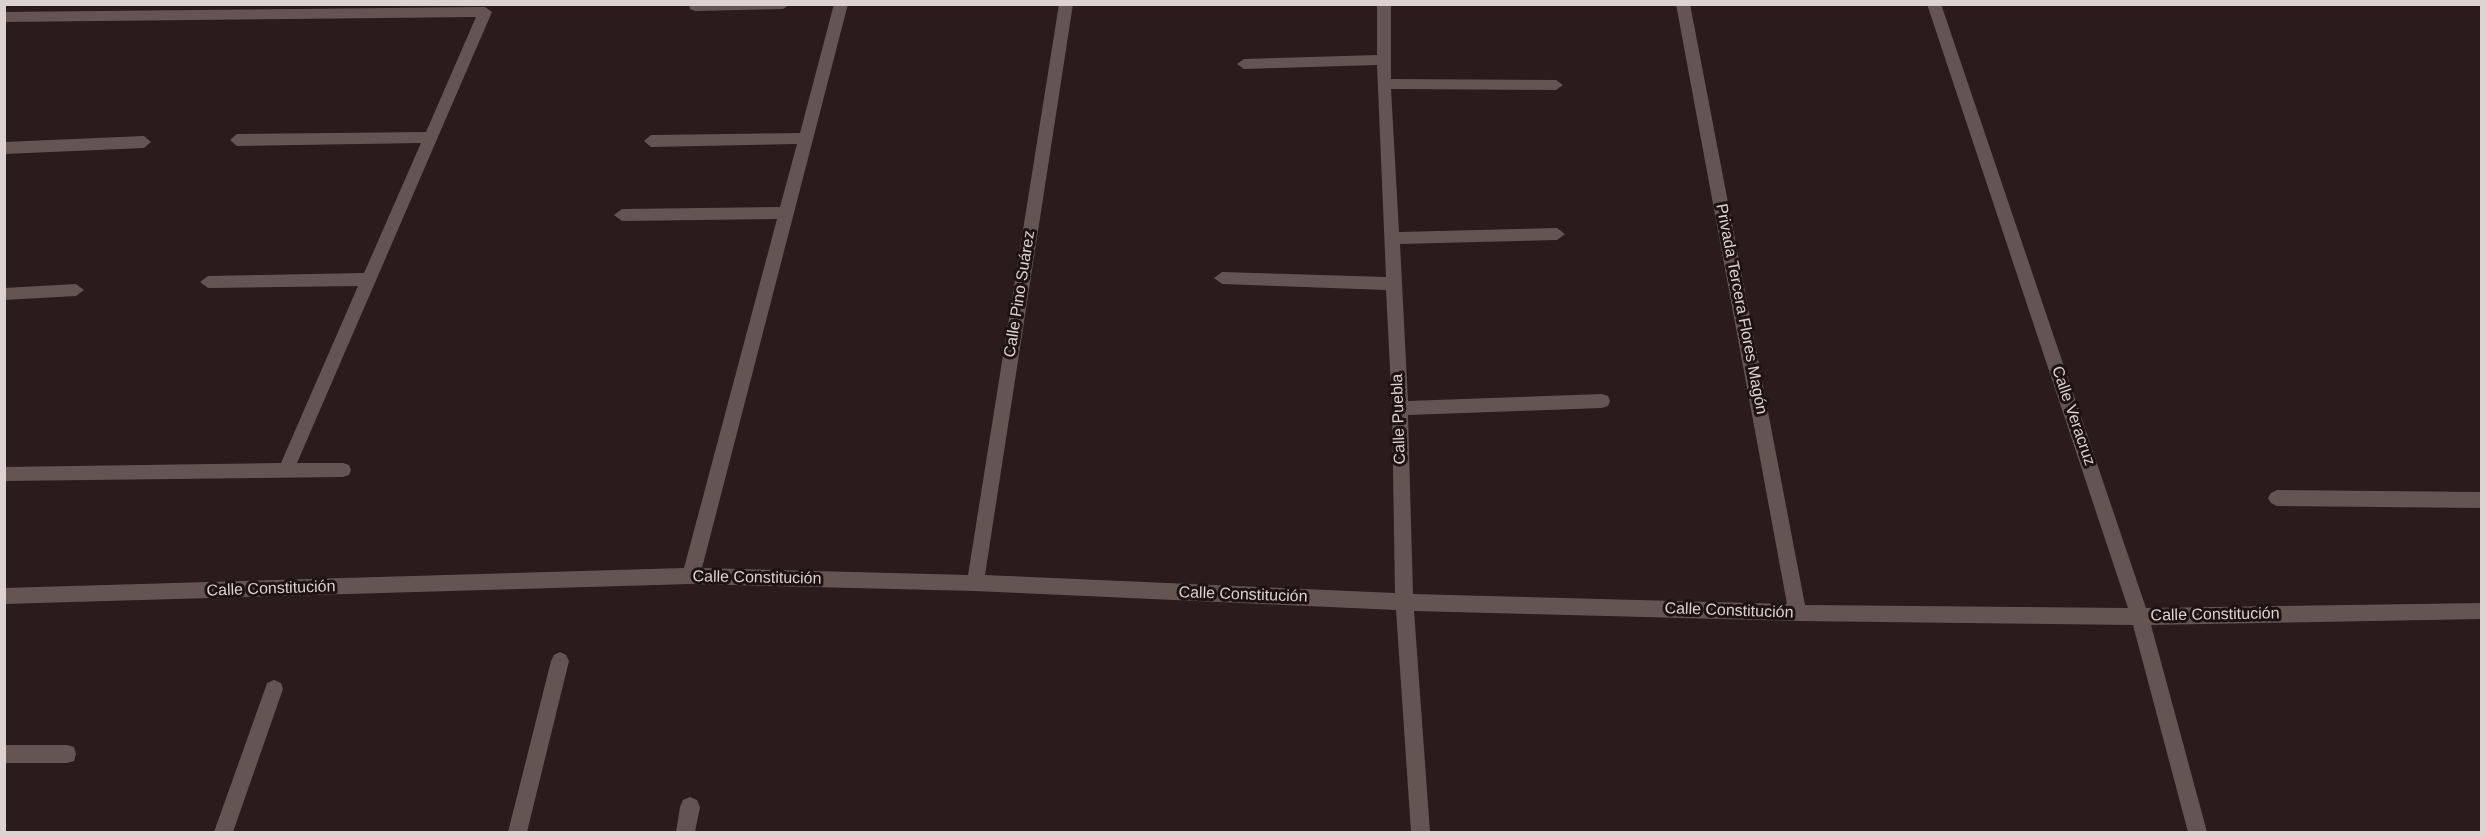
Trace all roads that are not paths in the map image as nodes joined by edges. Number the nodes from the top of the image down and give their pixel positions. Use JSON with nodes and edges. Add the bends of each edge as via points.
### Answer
{"nodes":[{"id":1,"x":783,"y":4,"type":"edge"},
{"id":2,"x":841,"y":4,"type":"edge"},
{"id":3,"x":1066,"y":4,"type":"edge"},
{"id":4,"x":1384,"y":4,"type":"edge"},
{"id":5,"x":1683,"y":4,"type":"edge"},
{"id":6,"x":1934,"y":4,"type":"edge"},
{"id":7,"x":695,"y":6,"type":"edge"},
{"id":8,"x":4,"y":17,"type":"edge"},
{"id":9,"x":1384,"y":60,"type":"junction"},
{"id":10,"x":1244,"y":64,"type":"dead end"},
{"id":11,"x":1384,"y":84,"type":"junction"},
{"id":12,"x":1556,"y":85,"type":"dead end"},
{"id":13,"x":430,"y":137,"type":"junction"},
{"id":14,"x":806,"y":138,"type":"junction"},
{"id":15,"x":237,"y":140,"type":"dead end"},
{"id":16,"x":651,"y":141,"type":"dead end"},
{"id":17,"x":144,"y":142,"type":"dead end"},
{"id":18,"x":4,"y":148,"type":"edge"},
{"id":19,"x":786,"y":213,"type":"junction"},
{"id":20,"x":622,"y":215,"type":"dead end"},
{"id":21,"x":1557,"y":234,"type":"dead end"},
{"id":22,"x":1392,"y":238,"type":"junction"},
{"id":23,"x":1222,"y":278,"type":"dead end"},
{"id":24,"x":369,"y":279,"type":"junction"},
{"id":25,"x":208,"y":282,"type":"dead end"},
{"id":26,"x":1393,"y":284,"type":"junction"},
{"id":27,"x":76,"y":290,"type":"dead end"},
{"id":28,"x":4,"y":294,"type":"edge"},
{"id":29,"x":1602,"y":402,"type":"dead end"},
{"id":30,"x":1400,"y":408,"type":"junction"},
{"id":31,"x":286,"y":470,"type":"junction"},
{"id":32,"x":343,"y":470,"type":"dead end"},
{"id":33,"x":4,"y":474,"type":"edge"},
{"id":34,"x":2277,"y":498,"type":"dead end"},
{"id":35,"x":2481,"y":500,"type":"edge"},
{"id":36,"x":691,"y":576,"type":"junction"},
{"id":37,"x":975,"y":584,"type":"junction"},
{"id":38,"x":4,"y":596,"type":"edge"},
{"id":39,"x":1404,"y":602,"type":"junction"},
{"id":40,"x":2481,"y":611,"type":"edge"},
{"id":41,"x":1798,"y":613,"type":"junction"},
{"id":42,"x":2140,"y":617,"type":"junction"},
{"id":43,"x":560,"y":661,"type":"dead end"},
{"id":44,"x":274,"y":688,"type":"dead end"},
{"id":45,"x":4,"y":754,"type":"edge"},
{"id":46,"x":67,"y":754,"type":"dead end"},
{"id":47,"x":690,"y":807,"type":"dead end"},
{"id":48,"x":223,"y":832,"type":"edge"},
{"id":49,"x":517,"y":832,"type":"edge"},
{"id":50,"x":685,"y":832,"type":"edge"},
{"id":51,"x":1420,"y":832,"type":"edge"},
{"id":52,"x":2197,"y":832,"type":"edge"}],
"edges":[{"from":1,"to":7,"type":"street"},
{"from":2,"to":14,"type":"street"},
{"from":3,"to":37,"type":"street","name":"Calle Pino Suárez"},
{"from":4,"to":9,"type":"street","name":"Calle Puebla"},
{"from":5,"to":41,"type":"street","name":"Privada Tercera Flores Magón"},
{"from":6,"to":42,"type":"street","name":"Calle Veracruz"},
{"from":8,"to":13,"type":"street","via":[[485,12]]},
{"from":9,"to":10,"type":"street"},
{"from":9,"to":11,"type":"street","name":"Calle Puebla"},
{"from":11,"to":12,"type":"street"},
{"from":11,"to":22,"type":"street","name":"Calle Puebla"},
{"from":13,"to":15,"type":"street"},
{"from":13,"to":24,"type":"street"},
{"from":14,"to":16,"type":"street"},
{"from":14,"to":19,"type":"street"},
{"from":17,"to":18,"type":"street"},
{"from":19,"to":20,"type":"street"},
{"from":19,"to":36,"type":"street"},
{"from":21,"to":22,"type":"street"},
{"from":22,"to":26,"type":"street","name":"Calle Puebla"},
{"from":23,"to":26,"type":"street"},
{"from":24,"to":25,"type":"street"},
{"from":24,"to":31,"type":"street"},
{"from":26,"to":30,"type":"street","name":"Calle Puebla"},
{"from":27,"to":28,"type":"street"},
{"from":29,"to":30,"type":"street"},
{"from":30,"to":39,"type":"street","name":"Calle Puebla"},
{"from":31,"to":32,"type":"street"},
{"from":31,"to":33,"type":"street"},
{"from":34,"to":35,"type":"street"},
{"from":36,"to":37,"type":"street","name":"Calle Constitución"},
{"from":36,"to":38,"type":"street","name":"Calle Constitución"},
{"from":37,"to":39,"type":"street","name":"Calle Constitución"},
{"from":39,"to":41,"type":"street","name":"Calle Constitución"},
{"from":39,"to":51,"type":"street","name":"Calle Puebla"},
{"from":40,"to":42,"type":"street","name":"Calle Constitución"},
{"from":41,"to":42,"type":"street","name":"Calle Constitución"},
{"from":42,"to":52,"type":"street","name":"Calle Veracruz"},
{"from":43,"to":49,"type":"street"},
{"from":44,"to":48,"type":"street"},
{"from":45,"to":46,"type":"street"},
{"from":47,"to":50,"type":"street"}]}
